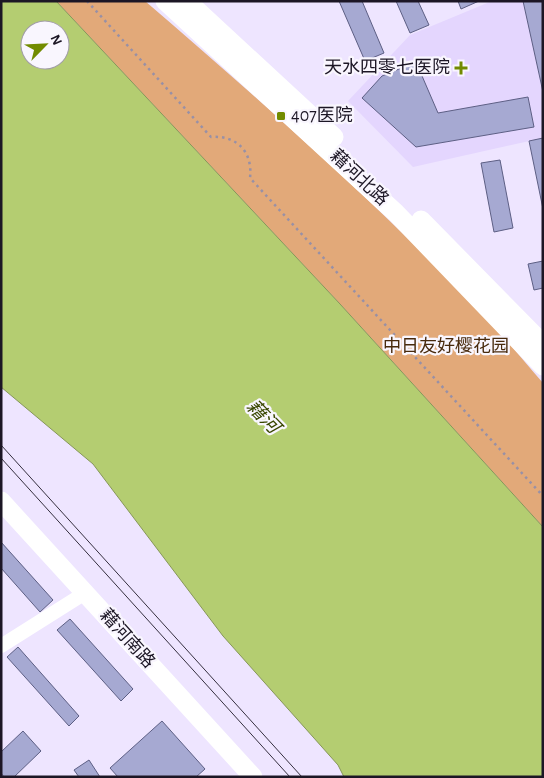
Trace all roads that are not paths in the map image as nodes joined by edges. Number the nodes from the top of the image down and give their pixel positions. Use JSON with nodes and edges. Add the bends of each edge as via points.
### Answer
{"nodes":[{"id":1,"x":165,"y":1,"type":"edge"},
{"id":2,"x":187,"y":1,"type":"edge"},
{"id":3,"x":543,"y":344,"type":"edge"},
{"id":4,"x":543,"y":366,"type":"edge"},
{"id":5,"x":1,"y":501,"type":"edge"},
{"id":6,"x":85,"y":592,"type":"junction"},
{"id":7,"x":1,"y":646,"type":"edge"},
{"id":8,"x":253,"y":777,"type":"edge"}],
"edges":[{"from":1,"to":4,"type":"main road","name":"藉河北路","via":[[396,212]]},
{"from":2,"to":3,"type":"main road","name":"藉河北路","via":[[400,200]]},
{"from":5,"to":6,"type":"main road","name":"藉河南路"},
{"from":6,"to":7,"type":"street"},
{"from":6,"to":8,"type":"main road","name":"藉河南路"}]}
